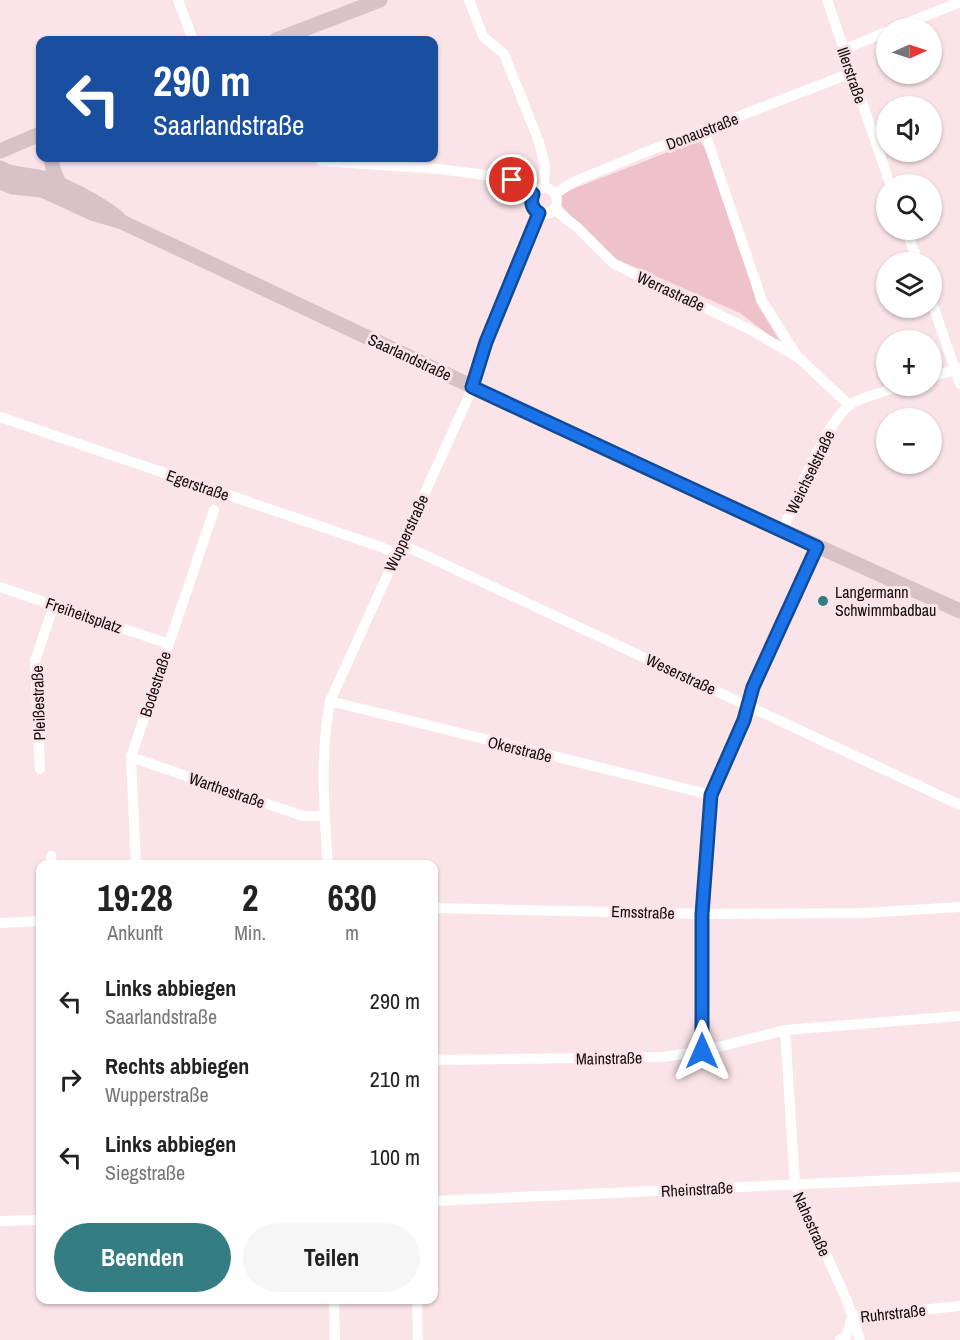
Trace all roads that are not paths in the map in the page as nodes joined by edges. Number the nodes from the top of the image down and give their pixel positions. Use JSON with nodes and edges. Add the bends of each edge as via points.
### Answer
{"nodes":[{"id":1,"x":178,"y":0,"type":"edge"},
{"id":2,"x":380,"y":0,"type":"edge"},
{"id":3,"x":469,"y":0,"type":"edge"},
{"id":4,"x":827,"y":0,"type":"edge"},
{"id":5,"x":960,"y":2,"type":"edge"},
{"id":6,"x":920,"y":18,"type":"edge"},
{"id":7,"x":192,"y":36,"type":"edge"},
{"id":8,"x":286,"y":36,"type":"edge"},
{"id":9,"x":876,"y":36,"type":"edge"},
{"id":10,"x":843,"y":50,"type":"junction"},
{"id":11,"x":851,"y":73,"type":"junction"},
{"id":12,"x":704,"y":130,"type":"junction"},
{"id":13,"x":36,"y":136,"type":"edge"},
{"id":14,"x":0,"y":151,"type":"edge"},
{"id":15,"x":51,"y":162,"type":"edge"},
{"id":16,"x":336,"y":162,"type":"edge"},
{"id":17,"x":0,"y":168,"type":"edge"},
{"id":18,"x":886,"y":174,"type":"edge"},
{"id":19,"x":0,"y":182,"type":"edge"},
{"id":20,"x":60,"y":186,"type":"junction"},
{"id":21,"x":544,"y":188,"type":"junction"},
{"id":22,"x":533,"y":194,"type":"junction"},
{"id":23,"x":555,"y":194,"type":"junction"},
{"id":24,"x":554,"y":209,"type":"junction"},
{"id":25,"x":539,"y":213,"type":"junction"},
{"id":26,"x":122,"y":222,"type":"junction"},
{"id":27,"x":938,"y":318,"type":"edge"},
{"id":28,"x":799,"y":358,"type":"junction"},
{"id":29,"x":957,"y":368,"type":"edge"},
{"id":30,"x":942,"y":373,"type":"edge"},
{"id":31,"x":960,"y":384,"type":"edge"},
{"id":32,"x":472,"y":387,"type":"junction"},
{"id":33,"x":876,"y":396,"type":"edge"},
{"id":34,"x":849,"y":405,"type":"junction"},
{"id":35,"x":0,"y":417,"type":"edge"},
{"id":36,"x":214,"y":510,"type":"dead end"},
{"id":37,"x":783,"y":531,"type":"junction"},
{"id":38,"x":817,"y":547,"type":"junction"},
{"id":39,"x":399,"y":549,"type":"junction"},
{"id":40,"x":0,"y":587,"type":"edge"},
{"id":41,"x":54,"y":605,"type":"junction"},
{"id":42,"x":960,"y":612,"type":"edge"},
{"id":43,"x":169,"y":644,"type":"junction"},
{"id":44,"x":330,"y":702,"type":"junction"},
{"id":45,"x":747,"y":705,"type":"junction"},
{"id":46,"x":131,"y":758,"type":"junction"},
{"id":47,"x":40,"y":769,"type":"dead end"},
{"id":48,"x":711,"y":795,"type":"junction"},
{"id":49,"x":960,"y":806,"type":"edge"},
{"id":50,"x":324,"y":816,"type":"junction"},
{"id":51,"x":135,"y":860,"type":"edge"},
{"id":52,"x":328,"y":860,"type":"edge"},
{"id":53,"x":960,"y":907,"type":"edge"},
{"id":54,"x":438,"y":908,"type":"edge"},
{"id":55,"x":702,"y":914,"type":"junction"},
{"id":56,"x":36,"y":921,"type":"edge"},
{"id":57,"x":0,"y":923,"type":"edge"},
{"id":58,"x":960,"y":1016,"type":"edge"},
{"id":59,"x":785,"y":1030,"type":"junction"},
{"id":60,"x":702,"y":1051,"type":"junction"},
{"id":61,"x":438,"y":1060,"type":"edge"},
{"id":62,"x":960,"y":1177,"type":"edge"},
{"id":63,"x":795,"y":1185,"type":"junction"},
{"id":64,"x":438,"y":1201,"type":"edge"},
{"id":65,"x":36,"y":1220,"type":"edge"},
{"id":66,"x":0,"y":1221,"type":"edge"},
{"id":67,"x":334,"y":1304,"type":"edge"},
{"id":68,"x":417,"y":1304,"type":"edge"},
{"id":69,"x":960,"y":1305,"type":"edge"},
{"id":70,"x":852,"y":1317,"type":"junction"},
{"id":71,"x":335,"y":1340,"type":"edge"},
{"id":72,"x":418,"y":1340,"type":"edge"},
{"id":73,"x":840,"y":1340,"type":"edge"},
{"id":74,"x":860,"y":1340,"type":"edge"}],
"edges":[{"from":1,"to":7,"type":"street"},
{"from":2,"to":8,"type":"street"},
{"from":3,"to":21,"type":"street","via":[[483,36],[504,54],[539,142],[545,166]]},
{"from":4,"to":10,"type":"street","name":"Illerstraße"},
{"from":5,"to":6,"type":"street"},
{"from":9,"to":10,"type":"street"},
{"from":10,"to":11,"type":"street","name":"Illerstraße"},
{"from":11,"to":12,"type":"street","name":"Donaustraße"},
{"from":11,"to":18,"type":"street","name":"Illerstraße"},
{"from":12,"to":23,"type":"street","name":"Donaustraße","via":[[573,182]]},
{"from":12,"to":28,"type":"street","name":"Werrastraße","via":[[762,301]]},
{"from":13,"to":14,"type":"street"},
{"from":15,"to":20,"type":"street"},
{"from":16,"to":22,"type":"street","via":[[494,176],[522,185]]},
{"from":17,"to":20,"type":"street","name":"Saarlandstraße"},
{"from":19,"to":26,"type":"street","name":"Saarlandstraße","via":[[42,190]]},
{"from":20,"to":26,"type":"street","name":"Saarlandstraße","via":[[102,206]]},
{"from":21,"to":22,"type":"street"},
{"from":21,"to":23,"type":"street"},
{"from":22,"to":25,"type":"street","via":[[531,203]]},
{"from":23,"to":24,"type":"street"},
{"from":24,"to":25,"type":"street"},
{"from":24,"to":28,"type":"street","name":"Werrastraße","via":[[614,264],[751,330]]},
{"from":25,"to":32,"type":"street","name":"Wupperstraße","via":[[486,342]]},
{"from":26,"to":32,"type":"street","name":"Saarlandstraße"},
{"from":27,"to":29,"type":"street"},
{"from":28,"to":34,"type":"street","name":"Werrastraße"},
{"from":29,"to":30,"type":"street"},
{"from":29,"to":31,"type":"street"},
{"from":32,"to":37,"type":"street","name":"Saarlandstraße"},
{"from":32,"to":39,"type":"street","name":"Wupperstraße"},
{"from":33,"to":34,"type":"street"},
{"from":34,"to":37,"type":"street","name":"Weichselstraße","via":[[829,429]]},
{"from":35,"to":39,"type":"street","name":"Egerstraße","via":[[381,547]]},
{"from":36,"to":43,"type":"street","name":"Bodestraße"},
{"from":37,"to":38,"type":"street","name":"Saarlandstraße"},
{"from":38,"to":42,"type":"street","name":"Saarlandstraße"},
{"from":38,"to":45,"type":"street"},
{"from":39,"to":44,"type":"street","name":"Wupperstraße"},
{"from":39,"to":45,"type":"street","name":"Weserstraße"},
{"from":40,"to":41,"type":"street","name":"Freiheitsplatz"},
{"from":41,"to":43,"type":"street","name":"Freiheitsplatz"},
{"from":41,"to":47,"type":"street","name":"Pleißestraße","via":[[35,661]]},
{"from":43,"to":46,"type":"street","name":"Bodestraße"},
{"from":44,"to":48,"type":"street","name":"Okerstraße"},
{"from":44,"to":50,"type":"street","name":"Wupperstraße"},
{"from":45,"to":48,"type":"street"},
{"from":45,"to":49,"type":"street","name":"Weserstraße"},
{"from":46,"to":50,"type":"street","name":"Warthestraße","via":[[303,816]]},
{"from":46,"to":51,"type":"street","name":"Bodestraße"},
{"from":48,"to":55,"type":"street"},
{"from":50,"to":52,"type":"street","name":"Wupperstraße"},
{"from":53,"to":55,"type":"street","name":"Emsstraße","via":[[863,913]]},
{"from":54,"to":55,"type":"street","name":"Emsstraße"},
{"from":55,"to":60,"type":"street"},
{"from":56,"to":57,"type":"street"},
{"from":58,"to":59,"type":"street","name":"Mainstraße"},
{"from":59,"to":60,"type":"street","name":"Mainstraße"},
{"from":59,"to":63,"type":"street","name":"Nahestraße"},
{"from":60,"to":61,"type":"street","name":"Mainstraße","via":[[663,1057]]},
{"from":62,"to":63,"type":"street","name":"Rheinstraße"},
{"from":63,"to":64,"type":"street","name":"Rheinstraße"},
{"from":63,"to":70,"type":"street","name":"Nahestraße"},
{"from":65,"to":66,"type":"street"},
{"from":67,"to":71,"type":"street"},
{"from":68,"to":72,"type":"street"},
{"from":69,"to":70,"type":"street","name":"Ruhrstraße"},
{"from":70,"to":73,"type":"street","name":"Ruhrstraße","via":[[846,1335]]},
{"from":70,"to":74,"type":"street","name":"Nahestraße"}]}
